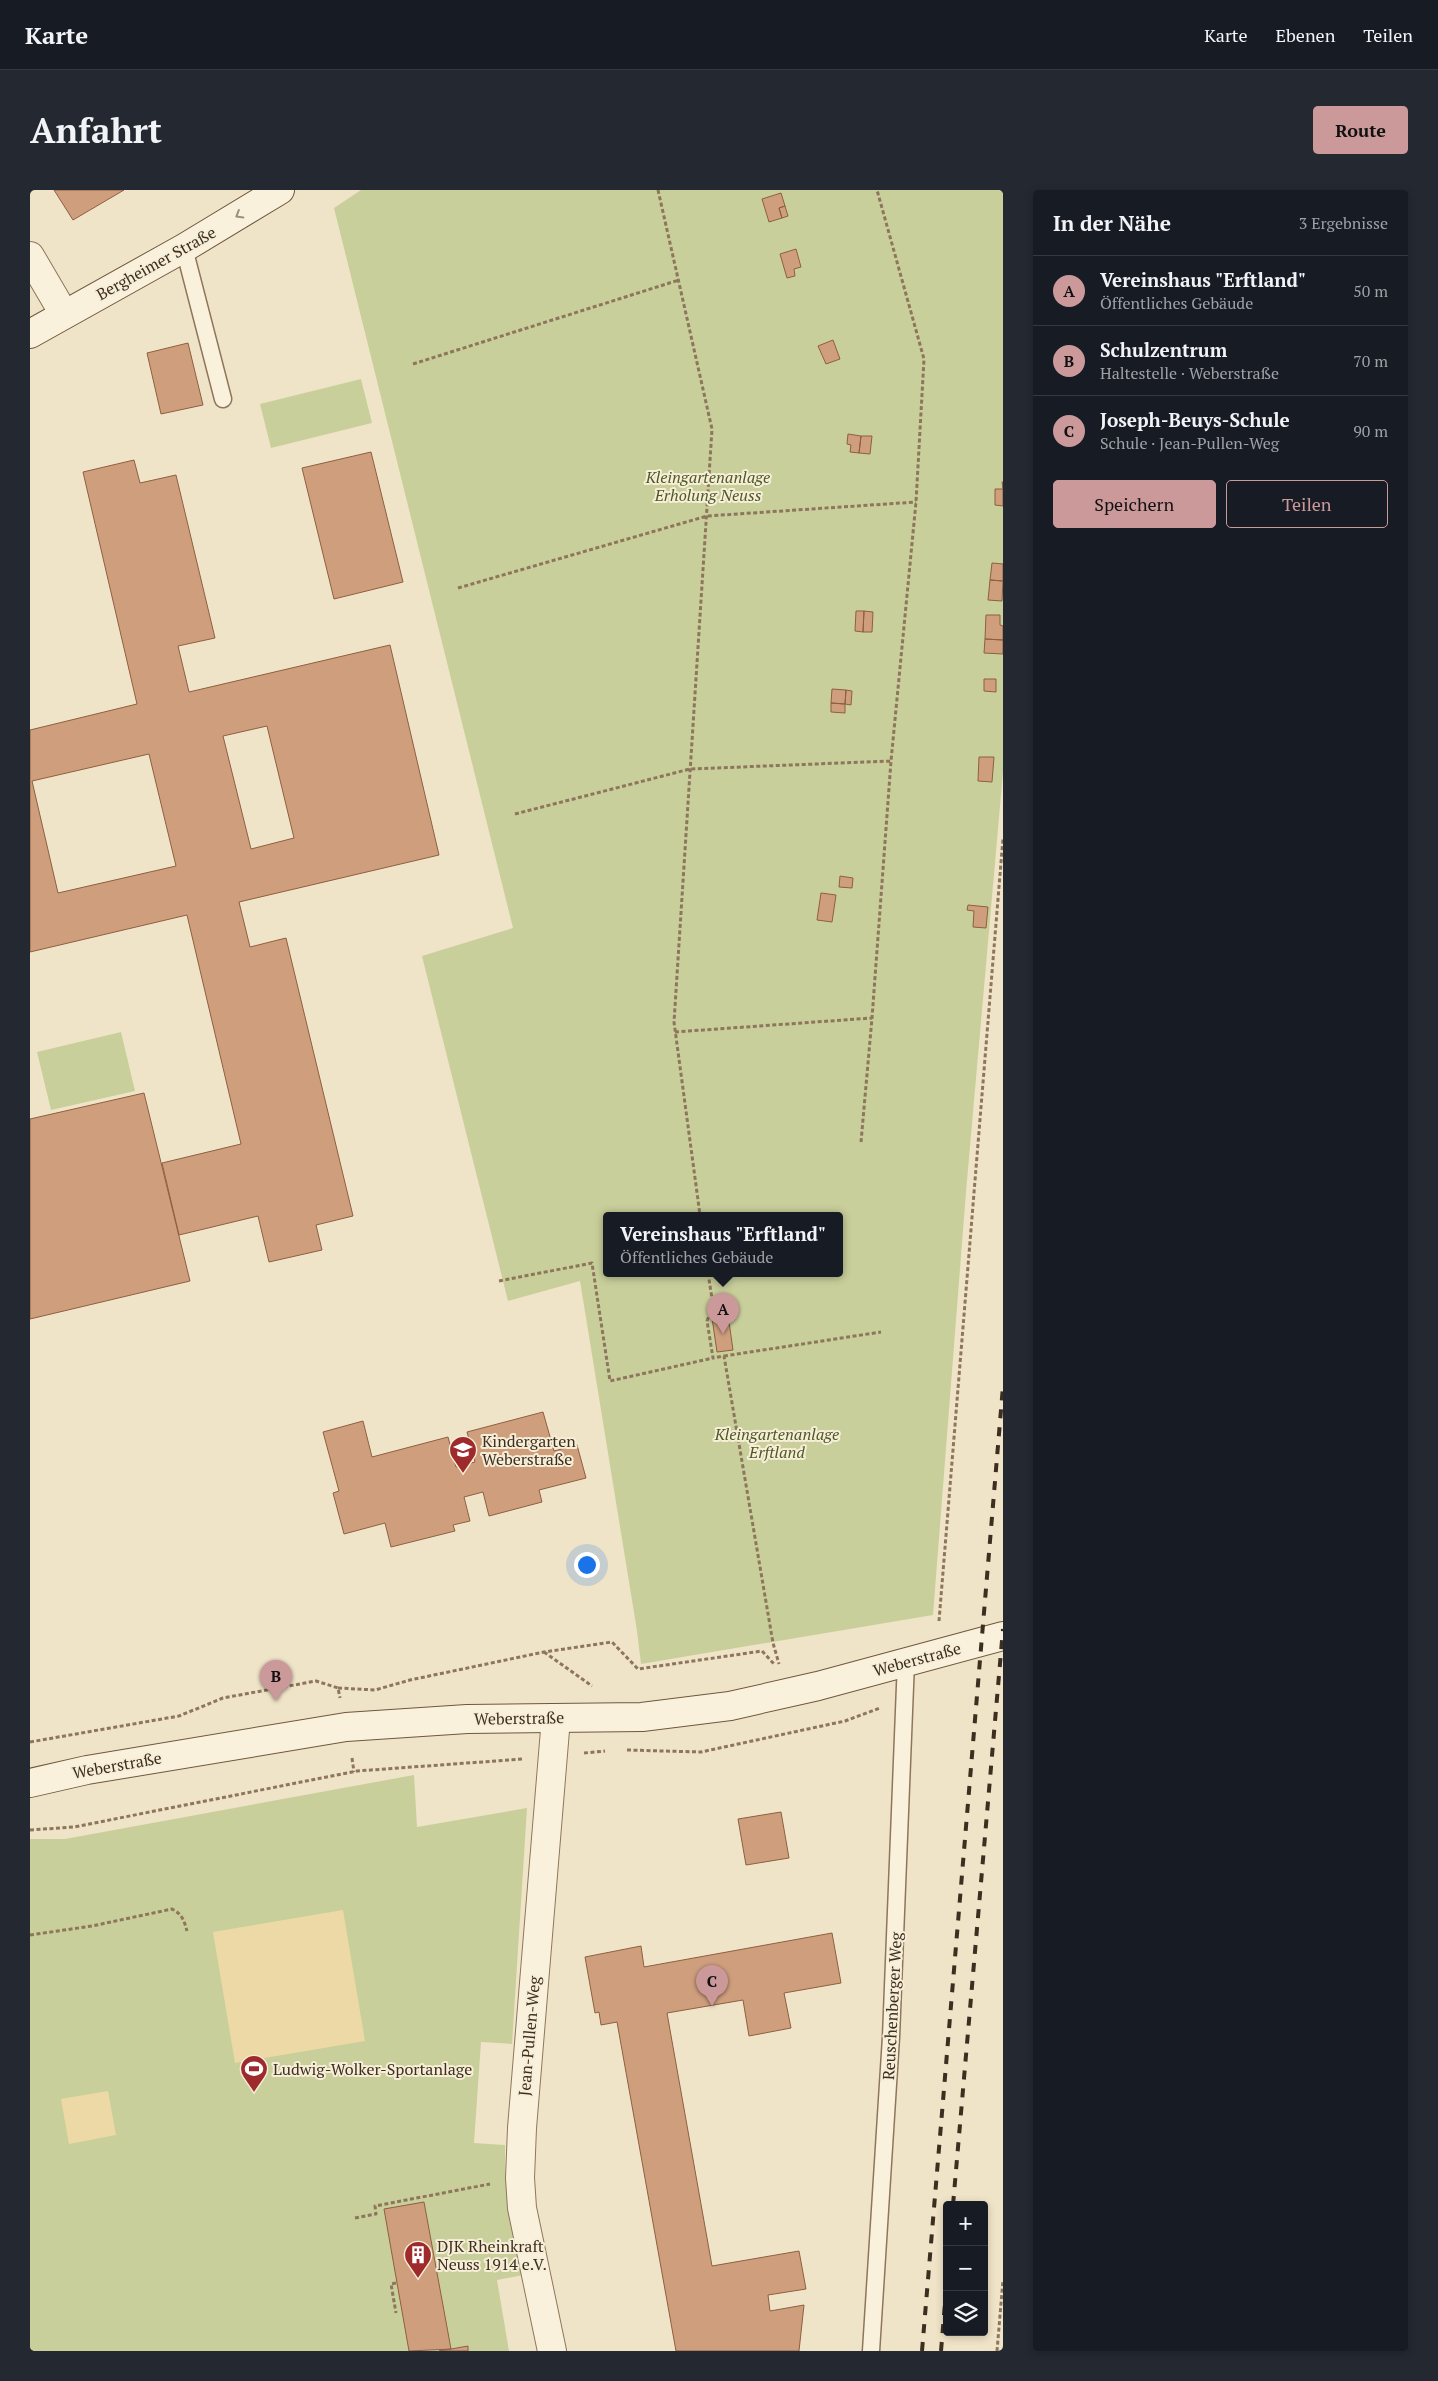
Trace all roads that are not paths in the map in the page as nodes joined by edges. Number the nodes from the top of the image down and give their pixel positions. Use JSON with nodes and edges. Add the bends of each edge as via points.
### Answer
{"nodes":[{"id":1,"x":280,"y":190,"type":"edge"},
{"id":2,"x":184,"y":248,"type":"junction"},
{"id":3,"x":30,"y":256,"type":"edge"},
{"id":4,"x":64,"y":314,"type":"junction"},
{"id":5,"x":30,"y":334,"type":"edge"},
{"id":6,"x":223,"y":399,"type":"dead end"},
{"id":7,"x":1003,"y":1636,"type":"edge"},
{"id":8,"x":906,"y":1661,"type":"junction"},
{"id":9,"x":556,"y":1718,"type":"junction"},
{"id":10,"x":30,"y":1782,"type":"edge"},
{"id":11,"x":552,"y":2351,"type":"edge"},
{"id":12,"x":871,"y":2351,"type":"edge"}],
"edges":[{"from":1,"to":2,"type":"main road","name":"Bergheimer Straße","one_way":true},
{"from":2,"to":4,"type":"main road","name":"Bergheimer Straße"},
{"from":2,"to":6,"type":"lane"},
{"from":3,"to":4,"type":"main road"},
{"from":4,"to":5,"type":"main road","name":"Bergheimer Straße"},
{"from":7,"to":8,"type":"main road","name":"Weberstraße"},
{"from":8,"to":9,"type":"main road","name":"Weberstraße","via":[[730,1706],[642,1717]]},
{"from":8,"to":12,"type":"lane","name":"Reuschenberger Weg","via":[[891,2037]]},
{"from":9,"to":10,"type":"main road","name":"Weberstraße","via":[[467,1719],[346,1727]]},
{"from":9,"to":11,"type":"main road","name":"Jean-Pullen-Weg","via":[[520,2178],[522,2208]]}]}
